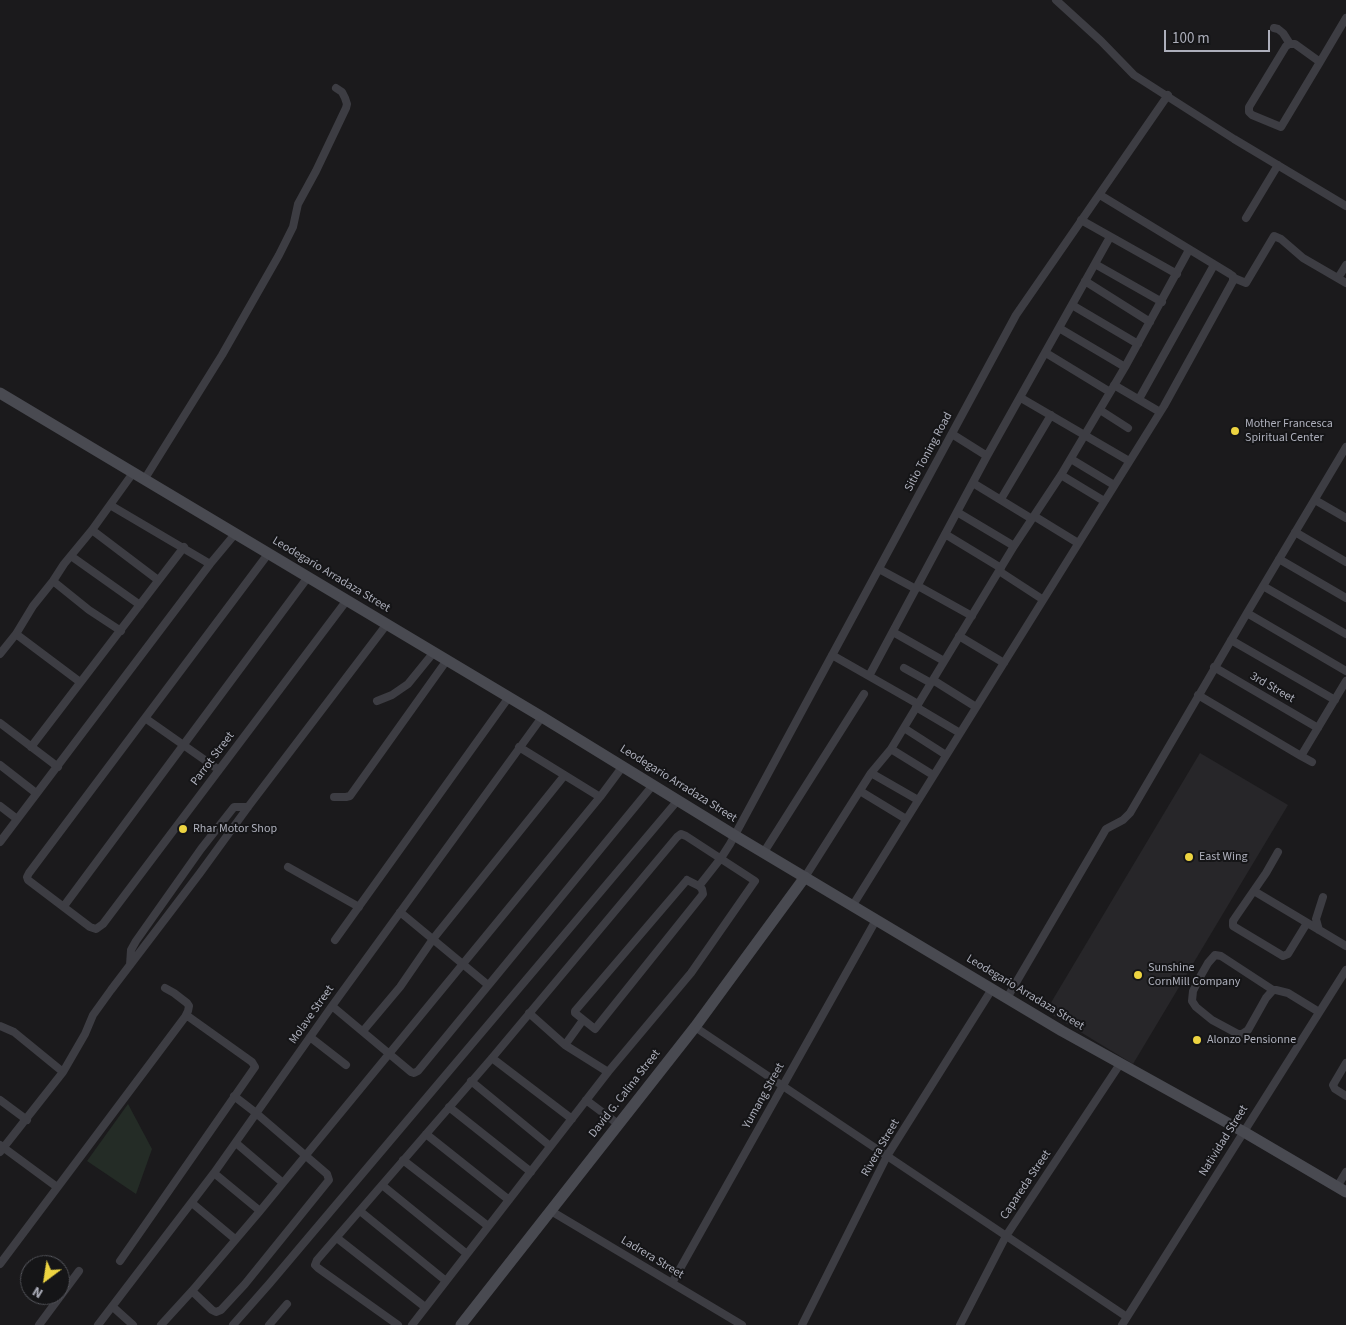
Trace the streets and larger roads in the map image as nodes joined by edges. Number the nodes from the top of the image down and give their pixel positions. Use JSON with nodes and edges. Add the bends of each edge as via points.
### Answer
{"nodes":[{"id":1,"x":1056,"y":0,"type":"edge"},
{"id":2,"x":1346,"y":18,"type":"edge"},
{"id":3,"x":1274,"y":28,"type":"dead end"},
{"id":4,"x":1290,"y":44,"type":"junction"},
{"id":5,"x":1320,"y":62,"type":"junction"},
{"id":6,"x":336,"y":88,"type":"dead end"},
{"id":7,"x":1168,"y":95,"type":"junction"},
{"id":8,"x":1278,"y":165,"type":"junction"},
{"id":9,"x":1100,"y":195,"type":"junction"},
{"id":10,"x":1346,"y":206,"type":"edge"},
{"id":11,"x":1246,"y":218,"type":"dead end"},
{"id":12,"x":1081,"y":220,"type":"junction"},
{"id":13,"x":1110,"y":237,"type":"junction"},
{"id":14,"x":1189,"y":250,"type":"junction"},
{"id":15,"x":1095,"y":264,"type":"junction"},
{"id":16,"x":1214,"y":265,"type":"junction"},
{"id":17,"x":1346,"y":265,"type":"edge"},
{"id":18,"x":1177,"y":274,"type":"junction"},
{"id":19,"x":1234,"y":278,"type":"junction"},
{"id":20,"x":1338,"y":278,"type":"junction"},
{"id":21,"x":1085,"y":281,"type":"junction"},
{"id":22,"x":1346,"y":284,"type":"edge"},
{"id":23,"x":1162,"y":302,"type":"junction"},
{"id":24,"x":1072,"y":305,"type":"junction"},
{"id":25,"x":1150,"y":322,"type":"junction"},
{"id":26,"x":1059,"y":328,"type":"junction"},
{"id":27,"x":1138,"y":344,"type":"junction"},
{"id":28,"x":1046,"y":352,"type":"junction"},
{"id":29,"x":1125,"y":367,"type":"junction"},
{"id":30,"x":1112,"y":389,"type":"junction"},
{"id":31,"x":0,"y":393,"type":"edge"},
{"id":32,"x":1021,"y":398,"type":"junction"},
{"id":33,"x":1138,"y":400,"type":"junction"},
{"id":34,"x":1100,"y":410,"type":"junction"},
{"id":35,"x":1160,"y":412,"type":"junction"},
{"id":36,"x":1051,"y":415,"type":"junction"},
{"id":37,"x":1128,"y":428,"type":"dead end"},
{"id":38,"x":952,"y":434,"type":"junction"},
{"id":39,"x":1085,"y":435,"type":"junction"},
{"id":40,"x":1346,"y":447,"type":"edge"},
{"id":41,"x":987,"y":456,"type":"junction"},
{"id":42,"x":1343,"y":458,"type":"edge"},
{"id":43,"x":1071,"y":459,"type":"junction"},
{"id":44,"x":1129,"y":461,"type":"junction"},
{"id":45,"x":133,"y":473,"type":"junction"},
{"id":46,"x":1061,"y":475,"type":"junction"},
{"id":47,"x":144,"y":480,"type":"junction"},
{"id":48,"x":973,"y":482,"type":"junction"},
{"id":49,"x":1114,"y":485,"type":"junction"},
{"id":50,"x":1001,"y":500,"type":"junction"},
{"id":51,"x":1104,"y":500,"type":"junction"},
{"id":52,"x":1315,"y":500,"type":"junction"},
{"id":53,"x":110,"y":505,"type":"junction"},
{"id":54,"x":957,"y":512,"type":"junction"},
{"id":55,"x":1033,"y":518,"type":"junction"},
{"id":56,"x":1346,"y":518,"type":"edge"},
{"id":57,"x":92,"y":530,"type":"junction"},
{"id":58,"x":1295,"y":532,"type":"junction"},
{"id":59,"x":235,"y":534,"type":"junction"},
{"id":60,"x":945,"y":534,"type":"junction"},
{"id":61,"x":1078,"y":543,"type":"junction"},
{"id":62,"x":1014,"y":546,"type":"junction"},
{"id":63,"x":184,"y":547,"type":"junction"},
{"id":64,"x":268,"y":554,"type":"junction"},
{"id":65,"x":71,"y":556,"type":"junction"},
{"id":66,"x":1279,"y":559,"type":"junction"},
{"id":67,"x":1346,"y":562,"type":"edge"},
{"id":68,"x":210,"y":564,"type":"junction"},
{"id":69,"x":879,"y":569,"type":"junction"},
{"id":70,"x":1000,"y":570,"type":"junction"},
{"id":71,"x":308,"y":577,"type":"junction"},
{"id":72,"x":158,"y":580,"type":"junction"},
{"id":73,"x":53,"y":581,"type":"junction"},
{"id":74,"x":1263,"y":586,"type":"junction"},
{"id":75,"x":917,"y":588,"type":"junction"},
{"id":76,"x":1346,"y":598,"type":"edge"},
{"id":77,"x":347,"y":600,"type":"junction"},
{"id":78,"x":1042,"y":600,"type":"junction"},
{"id":79,"x":140,"y":605,"type":"junction"},
{"id":80,"x":1246,"y":613,"type":"junction"},
{"id":81,"x":972,"y":616,"type":"junction"},
{"id":82,"x":387,"y":624,"type":"junction"},
{"id":83,"x":121,"y":631,"type":"junction"},
{"id":84,"x":893,"y":632,"type":"junction"},
{"id":85,"x":16,"y":634,"type":"junction"},
{"id":86,"x":1346,"y":634,"type":"edge"},
{"id":87,"x":959,"y":636,"type":"junction"},
{"id":88,"x":1231,"y":640,"type":"junction"},
{"id":89,"x":434,"y":652,"type":"junction"},
{"id":90,"x":0,"y":654,"type":"edge"},
{"id":91,"x":832,"y":655,"type":"junction"},
{"id":92,"x":447,"y":660,"type":"junction"},
{"id":93,"x":944,"y":661,"type":"junction"},
{"id":94,"x":1004,"y":663,"type":"junction"},
{"id":95,"x":904,"y":668,"type":"dead end"},
{"id":96,"x":1214,"y":668,"type":"junction"},
{"id":97,"x":1346,"y":671,"type":"edge"},
{"id":98,"x":869,"y":676,"type":"junction"},
{"id":99,"x":1346,"y":681,"type":"edge"},
{"id":100,"x":80,"y":682,"type":"junction"},
{"id":101,"x":932,"y":682,"type":"junction"},
{"id":102,"x":864,"y":694,"type":"dead end"},
{"id":103,"x":1198,"y":695,"type":"junction"},
{"id":104,"x":509,"y":697,"type":"junction"},
{"id":105,"x":1335,"y":700,"type":"junction"},
{"id":106,"x":377,"y":701,"type":"dead end"},
{"id":107,"x":917,"y":706,"type":"junction"},
{"id":108,"x":976,"y":706,"type":"junction"},
{"id":109,"x":542,"y":716,"type":"junction"},
{"id":110,"x":145,"y":718,"type":"junction"},
{"id":111,"x":0,"y":723,"type":"edge"},
{"id":112,"x":904,"y":728,"type":"junction"},
{"id":113,"x":1318,"y":728,"type":"junction"},
{"id":114,"x":960,"y":732,"type":"junction"},
{"id":115,"x":183,"y":744,"type":"junction"},
{"id":116,"x":31,"y":747,"type":"junction"},
{"id":117,"x":519,"y":747,"type":"junction"},
{"id":118,"x":891,"y":748,"type":"junction"},
{"id":119,"x":946,"y":755,"type":"junction"},
{"id":120,"x":1301,"y":756,"type":"junction"},
{"id":121,"x":1312,"y":762,"type":"dead end"},
{"id":122,"x":0,"y":765,"type":"edge"},
{"id":123,"x":623,"y":766,"type":"junction"},
{"id":124,"x":58,"y":767,"type":"junction"},
{"id":125,"x":219,"y":770,"type":"junction"},
{"id":126,"x":871,"y":773,"type":"junction"},
{"id":127,"x":933,"y":775,"type":"junction"},
{"id":128,"x":564,"y":776,"type":"junction"},
{"id":129,"x":653,"y":785,"type":"junction"},
{"id":130,"x":860,"y":790,"type":"junction"},
{"id":131,"x":36,"y":793,"type":"junction"},
{"id":132,"x":334,"y":797,"type":"dead end"},
{"id":133,"x":600,"y":797,"type":"junction"},
{"id":134,"x":678,"y":800,"type":"junction"},
{"id":135,"x":918,"y":800,"type":"junction"},
{"id":136,"x":0,"y":806,"type":"edge"},
{"id":137,"x":248,"y":807,"type":"junction"},
{"id":138,"x":18,"y":819,"type":"junction"},
{"id":139,"x":906,"y":819,"type":"junction"},
{"id":140,"x":223,"y":820,"type":"junction"},
{"id":141,"x":229,"y":835,"type":"junction"},
{"id":142,"x":734,"y":835,"type":"junction"},
{"id":143,"x":0,"y":842,"type":"edge"},
{"id":144,"x":201,"y":849,"type":"junction"},
{"id":145,"x":764,"y":852,"type":"junction"},
{"id":146,"x":1278,"y":852,"type":"dead end"},
{"id":147,"x":721,"y":858,"type":"junction"},
{"id":148,"x":288,"y":867,"type":"dead end"},
{"id":149,"x":200,"y":873,"type":"junction"},
{"id":150,"x":805,"y":877,"type":"junction"},
{"id":151,"x":699,"y":886,"type":"junction"},
{"id":152,"x":1254,"y":891,"type":"junction"},
{"id":153,"x":1323,"y":897,"type":"dead end"},
{"id":154,"x":853,"y":905,"type":"junction"},
{"id":155,"x":64,"y":906,"type":"junction"},
{"id":156,"x":359,"y":907,"type":"junction"},
{"id":157,"x":400,"y":912,"type":"junction"},
{"id":158,"x":876,"y":920,"type":"junction"},
{"id":159,"x":1308,"y":923,"type":"junction"},
{"id":160,"x":1319,"y":930,"type":"junction"},
{"id":161,"x":433,"y":939,"type":"junction"},
{"id":162,"x":335,"y":940,"type":"dead end"},
{"id":163,"x":1346,"y":946,"type":"edge"},
{"id":164,"x":141,"y":951,"type":"junction"},
{"id":165,"x":131,"y":953,"type":"junction"},
{"id":166,"x":463,"y":963,"type":"junction"},
{"id":167,"x":130,"y":965,"type":"junction"},
{"id":168,"x":1346,"y":970,"type":"edge"},
{"id":169,"x":488,"y":985,"type":"junction"},
{"id":170,"x":164,"y":988,"type":"dead end"},
{"id":171,"x":992,"y":989,"type":"junction"},
{"id":172,"x":1273,"y":990,"type":"junction"},
{"id":173,"x":1007,"y":998,"type":"junction"},
{"id":174,"x":332,"y":1006,"type":"junction"},
{"id":175,"x":1319,"y":1012,"type":"junction"},
{"id":176,"x":529,"y":1013,"type":"junction"},
{"id":177,"x":185,"y":1017,"type":"junction"},
{"id":178,"x":583,"y":1020,"type":"junction"},
{"id":179,"x":0,"y":1026,"type":"edge"},
{"id":180,"x":695,"y":1028,"type":"junction"},
{"id":181,"x":363,"y":1031,"type":"junction"},
{"id":182,"x":310,"y":1037,"type":"junction"},
{"id":183,"x":566,"y":1045,"type":"junction"},
{"id":184,"x":389,"y":1053,"type":"junction"},
{"id":185,"x":492,"y":1058,"type":"junction"},
{"id":186,"x":1346,"y":1063,"type":"edge"},
{"id":187,"x":1120,"y":1064,"type":"junction"},
{"id":188,"x":346,"y":1065,"type":"dead end"},
{"id":189,"x":63,"y":1072,"type":"junction"},
{"id":190,"x":608,"y":1072,"type":"junction"},
{"id":191,"x":471,"y":1081,"type":"junction"},
{"id":192,"x":782,"y":1086,"type":"junction"},
{"id":193,"x":234,"y":1096,"type":"junction"},
{"id":194,"x":1346,"y":1096,"type":"edge"},
{"id":195,"x":588,"y":1098,"type":"junction"},
{"id":196,"x":0,"y":1100,"type":"edge"},
{"id":197,"x":449,"y":1107,"type":"junction"},
{"id":198,"x":256,"y":1113,"type":"junction"},
{"id":199,"x":572,"y":1119,"type":"junction"},
{"id":200,"x":27,"y":1120,"type":"junction"},
{"id":201,"x":620,"y":1122,"type":"junction"},
{"id":202,"x":1244,"y":1132,"type":"junction"},
{"id":203,"x":426,"y":1134,"type":"junction"},
{"id":204,"x":236,"y":1143,"type":"junction"},
{"id":205,"x":550,"y":1146,"type":"junction"},
{"id":206,"x":1,"y":1148,"type":"edge"},
{"id":207,"x":306,"y":1156,"type":"junction"},
{"id":208,"x":887,"y":1156,"type":"junction"},
{"id":209,"x":403,"y":1160,"type":"junction"},
{"id":210,"x":531,"y":1172,"type":"junction"},
{"id":211,"x":1346,"y":1172,"type":"edge"},
{"id":212,"x":214,"y":1173,"type":"junction"},
{"id":213,"x":283,"y":1183,"type":"junction"},
{"id":214,"x":382,"y":1185,"type":"junction"},
{"id":215,"x":57,"y":1187,"type":"junction"},
{"id":216,"x":1342,"y":1189,"type":"edge"},
{"id":217,"x":509,"y":1200,"type":"junction"},
{"id":218,"x":192,"y":1203,"type":"junction"},
{"id":219,"x":260,"y":1211,"type":"junction"},
{"id":220,"x":551,"y":1211,"type":"junction"},
{"id":221,"x":360,"y":1212,"type":"junction"},
{"id":222,"x":488,"y":1226,"type":"junction"},
{"id":223,"x":1006,"y":1236,"type":"junction"},
{"id":224,"x":337,"y":1238,"type":"junction"},
{"id":225,"x":236,"y":1239,"type":"junction"},
{"id":226,"x":467,"y":1254,"type":"junction"},
{"id":227,"x":120,"y":1261,"type":"dead end"},
{"id":228,"x":0,"y":1264,"type":"edge"},
{"id":229,"x":79,"y":1271,"type":"dead end"},
{"id":230,"x":446,"y":1281,"type":"junction"},
{"id":231,"x":672,"y":1283,"type":"junction"},
{"id":232,"x":192,"y":1291,"type":"junction"},
{"id":233,"x":287,"y":1304,"type":"dead end"},
{"id":234,"x":113,"y":1307,"type":"junction"},
{"id":235,"x":426,"y":1307,"type":"junction"},
{"id":236,"x":1127,"y":1317,"type":"junction"},
{"id":237,"x":39,"y":1325,"type":"edge"},
{"id":238,"x":98,"y":1325,"type":"edge"},
{"id":239,"x":133,"y":1325,"type":"edge"},
{"id":240,"x":161,"y":1325,"type":"edge"},
{"id":241,"x":234,"y":1325,"type":"edge"},
{"id":242,"x":269,"y":1325,"type":"edge"},
{"id":243,"x":398,"y":1325,"type":"edge"},
{"id":244,"x":412,"y":1325,"type":"edge"},
{"id":245,"x":461,"y":1325,"type":"edge"},
{"id":246,"x":742,"y":1325,"type":"edge"},
{"id":247,"x":802,"y":1325,"type":"edge"},
{"id":248,"x":960,"y":1325,"type":"edge"},
{"id":249,"x":1122,"y":1325,"type":"edge"}],
"edges":[{"from":1,"to":7,"type":"street","via":[[1126,68]]},
{"from":2,"to":5,"type":"street"},
{"from":3,"to":4,"type":"street"},
{"from":4,"to":5,"type":"street","via":[[1295,44]]},
{"from":4,"to":5,"type":"street","via":[[1248,107],[1252,115],[1281,127]]},
{"from":6,"to":47,"type":"street","via":[[345,98],[346,108],[298,204],[293,227],[222,355]]},
{"from":7,"to":8,"type":"street"},
{"from":7,"to":9,"type":"street","name":"Sitio Toning Road"},
{"from":8,"to":10,"type":"street"},
{"from":8,"to":11,"type":"street"},
{"from":9,"to":12,"type":"street","name":"Sitio Toning Road"},
{"from":9,"to":14,"type":"street"},
{"from":12,"to":13,"type":"street"},
{"from":12,"to":38,"type":"street","name":"Sitio Toning Road","via":[[1016,315]]},
{"from":13,"to":15,"type":"street"},
{"from":13,"to":18,"type":"street"},
{"from":14,"to":16,"type":"street"},
{"from":14,"to":18,"type":"street"},
{"from":15,"to":21,"type":"street"},
{"from":15,"to":23,"type":"street"},
{"from":16,"to":19,"type":"street"},
{"from":16,"to":33,"type":"street"},
{"from":17,"to":20,"type":"street"},
{"from":18,"to":23,"type":"street"},
{"from":19,"to":20,"type":"street","via":[[1246,284],[1274,236]]},
{"from":19,"to":35,"type":"street"},
{"from":20,"to":22,"type":"street"},
{"from":21,"to":24,"type":"street"},
{"from":21,"to":25,"type":"street"},
{"from":23,"to":25,"type":"street"},
{"from":24,"to":26,"type":"street"},
{"from":24,"to":27,"type":"street"},
{"from":25,"to":27,"type":"street"},
{"from":26,"to":28,"type":"street"},
{"from":26,"to":29,"type":"street"},
{"from":27,"to":29,"type":"street"},
{"from":28,"to":30,"type":"street"},
{"from":28,"to":32,"type":"street"},
{"from":29,"to":30,"type":"street"},
{"from":30,"to":33,"type":"street"},
{"from":30,"to":34,"type":"street"},
{"from":31,"to":45,"type":"street","name":"Leodegario Arradaza Street"},
{"from":32,"to":36,"type":"street"},
{"from":32,"to":41,"type":"street"},
{"from":33,"to":35,"type":"street"},
{"from":34,"to":37,"type":"street"},
{"from":34,"to":39,"type":"street"},
{"from":35,"to":44,"type":"street"},
{"from":36,"to":39,"type":"street"},
{"from":36,"to":50,"type":"street"},
{"from":38,"to":41,"type":"street"},
{"from":38,"to":69,"type":"street","name":"Sitio Toning Road"},
{"from":39,"to":43,"type":"street"},
{"from":39,"to":44,"type":"street"},
{"from":40,"to":42,"type":"street"},
{"from":41,"to":48,"type":"street"},
{"from":42,"to":52,"type":"street"},
{"from":43,"to":46,"type":"street"},
{"from":43,"to":49,"type":"street"},
{"from":44,"to":49,"type":"street"},
{"from":45,"to":47,"type":"street","name":"Leodegario Arradaza Street"},
{"from":45,"to":53,"type":"street"},
{"from":46,"to":51,"type":"street"},
{"from":46,"to":55,"type":"street"},
{"from":47,"to":59,"type":"street","name":"Leodegario Arradaza Street"},
{"from":48,"to":50,"type":"street"},
{"from":48,"to":54,"type":"street"},
{"from":49,"to":51,"type":"street"},
{"from":50,"to":55,"type":"street"},
{"from":51,"to":61,"type":"street"},
{"from":52,"to":56,"type":"street"},
{"from":52,"to":58,"type":"street"},
{"from":53,"to":57,"type":"street"},
{"from":53,"to":63,"type":"street"},
{"from":54,"to":60,"type":"street"},
{"from":54,"to":62,"type":"street"},
{"from":55,"to":61,"type":"street"},
{"from":55,"to":62,"type":"street"},
{"from":57,"to":65,"type":"street"},
{"from":57,"to":72,"type":"street"},
{"from":58,"to":66,"type":"street"},
{"from":58,"to":67,"type":"street"},
{"from":59,"to":64,"type":"street","name":"Leodegario Arradaza Street"},
{"from":59,"to":68,"type":"street"},
{"from":60,"to":70,"type":"street"},
{"from":60,"to":75,"type":"street"},
{"from":61,"to":78,"type":"street"},
{"from":62,"to":70,"type":"street"},
{"from":63,"to":68,"type":"street"},
{"from":63,"to":72,"type":"street"},
{"from":64,"to":71,"type":"street","name":"Leodegario Arradaza Street"},
{"from":64,"to":110,"type":"street"},
{"from":65,"to":73,"type":"street"},
{"from":65,"to":79,"type":"street"},
{"from":66,"to":74,"type":"street"},
{"from":66,"to":76,"type":"street"},
{"from":68,"to":124,"type":"street"},
{"from":69,"to":75,"type":"street"},
{"from":69,"to":91,"type":"street","name":"Sitio Toning Road"},
{"from":70,"to":78,"type":"street"},
{"from":70,"to":81,"type":"street"},
{"from":71,"to":77,"type":"street","name":"Leodegario Arradaza Street"},
{"from":71,"to":115,"type":"street"},
{"from":72,"to":79,"type":"street"},
{"from":73,"to":83,"type":"street"},
{"from":73,"to":85,"type":"street"},
{"from":74,"to":80,"type":"street"},
{"from":74,"to":86,"type":"street"},
{"from":75,"to":81,"type":"street"},
{"from":75,"to":84,"type":"street"},
{"from":77,"to":82,"type":"street","name":"Leodegario Arradaza Street"},
{"from":77,"to":125,"type":"street","name":"Parrot Street"},
{"from":78,"to":94,"type":"street"},
{"from":79,"to":83,"type":"street"},
{"from":80,"to":88,"type":"street"},
{"from":80,"to":97,"type":"street"},
{"from":81,"to":87,"type":"street"},
{"from":82,"to":89,"type":"street","name":"Leodegario Arradaza Street"},
{"from":82,"to":137,"type":"street"},
{"from":83,"to":100,"type":"street"},
{"from":84,"to":93,"type":"street"},
{"from":84,"to":98,"type":"street"},
{"from":85,"to":90,"type":"street"},
{"from":85,"to":100,"type":"street"},
{"from":87,"to":93,"type":"street"},
{"from":87,"to":94,"type":"street"},
{"from":88,"to":96,"type":"street"},
{"from":88,"to":105,"type":"street"},
{"from":89,"to":92,"type":"street","name":"Leodegario Arradaza Street"},
{"from":89,"to":106,"type":"street","via":[[408,684]]},
{"from":91,"to":98,"type":"street"},
{"from":91,"to":142,"type":"street","name":"Sitio Toning Road"},
{"from":92,"to":104,"type":"street","name":"Leodegario Arradaza Street"},
{"from":92,"to":132,"type":"street","via":[[350,796]]},
{"from":93,"to":101,"type":"street"},
{"from":94,"to":108,"type":"street"},
{"from":95,"to":101,"type":"street"},
{"from":96,"to":103,"type":"street"},
{"from":96,"to":113,"type":"street","name":"3rd Street"},
{"from":98,"to":107,"type":"street"},
{"from":99,"to":105,"type":"street"},
{"from":100,"to":116,"type":"street"},
{"from":101,"to":107,"type":"street"},
{"from":101,"to":108,"type":"street"},
{"from":102,"to":145,"type":"street"},
{"from":103,"to":120,"type":"street"},
{"from":103,"to":173,"type":"street","via":[[1130,813],[1106,829]]},
{"from":104,"to":109,"type":"street","name":"Leodegario Arradaza Street"},
{"from":104,"to":156,"type":"street"},
{"from":105,"to":113,"type":"street"},
{"from":107,"to":112,"type":"street"},
{"from":107,"to":114,"type":"street"},
{"from":108,"to":114,"type":"street"},
{"from":109,"to":117,"type":"street","name":"Molave Street"},
{"from":109,"to":123,"type":"street","name":"Leodegario Arradaza Street"},
{"from":110,"to":115,"type":"street"},
{"from":110,"to":155,"type":"street","via":[[28,873],[28,880]]},
{"from":111,"to":116,"type":"street"},
{"from":112,"to":118,"type":"street"},
{"from":112,"to":119,"type":"street"},
{"from":113,"to":120,"type":"street"},
{"from":114,"to":119,"type":"street"},
{"from":115,"to":125,"type":"street"},
{"from":115,"to":155,"type":"street"},
{"from":116,"to":124,"type":"street"},
{"from":117,"to":128,"type":"street"},
{"from":117,"to":157,"type":"street","name":"Molave Street"},
{"from":118,"to":126,"type":"street"},
{"from":118,"to":127,"type":"street"},
{"from":119,"to":127,"type":"street"},
{"from":120,"to":121,"type":"street"},
{"from":122,"to":131,"type":"street"},
{"from":123,"to":129,"type":"street","name":"Leodegario Arradaza Street"},
{"from":123,"to":133,"type":"street"},
{"from":124,"to":131,"type":"street"},
{"from":125,"to":155,"type":"street","name":"Parrot Street","via":[[103,924],[96,929]]},
{"from":126,"to":130,"type":"street"},
{"from":126,"to":135,"type":"street"},
{"from":127,"to":135,"type":"street"},
{"from":128,"to":133,"type":"street"},
{"from":128,"to":161,"type":"street"},
{"from":129,"to":134,"type":"street","name":"Leodegario Arradaza Street"},
{"from":129,"to":169,"type":"street"},
{"from":130,"to":139,"type":"street"},
{"from":130,"to":150,"type":"street"},
{"from":131,"to":138,"type":"street"},
{"from":133,"to":166,"type":"street"},
{"from":134,"to":142,"type":"street","name":"Leodegario Arradaza Street"},
{"from":134,"to":241,"type":"street"},
{"from":135,"to":139,"type":"street"},
{"from":136,"to":138,"type":"street"},
{"from":137,"to":140,"type":"street","via":[[234,807]]},
{"from":137,"to":141,"type":"street"},
{"from":138,"to":143,"type":"street"},
{"from":139,"to":154,"type":"street"},
{"from":140,"to":141,"type":"street"},
{"from":140,"to":144,"type":"street"},
{"from":141,"to":149,"type":"street"},
{"from":142,"to":145,"type":"street","name":"Leodegario Arradaza Street"},
{"from":142,"to":147,"type":"street","name":"Sitio Toning Road"},
{"from":144,"to":149,"type":"street"},
{"from":144,"to":165,"type":"street","via":[[136,941]]},
{"from":145,"to":150,"type":"street","name":"Leodegario Arradaza Street"},
{"from":146,"to":152,"type":"street"},
{"from":147,"to":151,"type":"street","name":"Sitio Toning Road"},
{"from":147,"to":176,"type":"street","via":[[686,836],[681,834],[677,837]]},
{"from":147,"to":190,"type":"street","via":[[755,881],[692,973]]},
{"from":148,"to":156,"type":"street"},
{"from":149,"to":164,"type":"street"},
{"from":150,"to":154,"type":"street","name":"Leodegario Arradaza Street"},
{"from":150,"to":180,"type":"street","name":"David G. Calina Street"},
{"from":151,"to":178,"type":"street","via":[[687,880],[664,906],[575,1011]]},
{"from":151,"to":178,"type":"street","via":[[702,896],[596,1030]]},
{"from":152,"to":159,"type":"street"},
{"from":152,"to":159,"type":"street","via":[[1233,921],[1235,928],[1284,956]]},
{"from":153,"to":160,"type":"street","via":[[1316,920]]},
{"from":154,"to":158,"type":"street","name":"Leodegario Arradaza Street"},
{"from":156,"to":162,"type":"street"},
{"from":157,"to":161,"type":"street"},
{"from":157,"to":174,"type":"street","name":"Molave Street"},
{"from":158,"to":171,"type":"street","name":"Leodegario Arradaza Street"},
{"from":158,"to":192,"type":"street","name":"Yumang Street"},
{"from":159,"to":160,"type":"street"},
{"from":160,"to":163,"type":"street"},
{"from":161,"to":166,"type":"street"},
{"from":161,"to":181,"type":"street"},
{"from":164,"to":165,"type":"street"},
{"from":164,"to":167,"type":"street"},
{"from":165,"to":167,"type":"street"},
{"from":166,"to":169,"type":"street"},
{"from":166,"to":184,"type":"street"},
{"from":167,"to":189,"type":"street","via":[[93,1015]]},
{"from":168,"to":175,"type":"street","name":"Natividad Street"},
{"from":169,"to":184,"type":"street","via":[[418,1071],[411,1072]]},
{"from":170,"to":177,"type":"street","via":[[187,1003]]},
{"from":171,"to":173,"type":"street","name":"Leodegario Arradaza Street"},
{"from":171,"to":208,"type":"street","name":"Rivera Street"},
{"from":172,"to":172,"type":"street","via":[[1248,1030],[1242,1034],[1212,1020],[1192,1001],[1193,991],[1215,955]]},
{"from":172,"to":175,"type":"street","via":[[1288,993]]},
{"from":173,"to":187,"type":"street","name":"Leodegario Arradaza Street"},
{"from":174,"to":181,"type":"street"},
{"from":174,"to":182,"type":"street","name":"Molave Street"},
{"from":175,"to":202,"type":"street","name":"Natividad Street"},
{"from":176,"to":183,"type":"street"},
{"from":176,"to":185,"type":"street"},
{"from":177,"to":193,"type":"street","via":[[202,1025],[255,1064]]},
{"from":177,"to":215,"type":"street"},
{"from":178,"to":183,"type":"street"},
{"from":179,"to":189,"type":"street","via":[[14,1032]]},
{"from":180,"to":192,"type":"street"},
{"from":180,"to":201,"type":"street","name":"David G. Calina Street"},
{"from":181,"to":184,"type":"street"},
{"from":182,"to":188,"type":"street"},
{"from":182,"to":198,"type":"street","name":"Molave Street"},
{"from":183,"to":190,"type":"street"},
{"from":184,"to":207,"type":"street"},
{"from":185,"to":191,"type":"street"},
{"from":185,"to":199,"type":"street"},
{"from":186,"to":194,"type":"street","via":[[1333,1085]]},
{"from":187,"to":202,"type":"street","name":"Leodegario Arradaza Street"},
{"from":187,"to":223,"type":"street","name":"Capareda Street"},
{"from":189,"to":200,"type":"street"},
{"from":190,"to":195,"type":"street"},
{"from":191,"to":197,"type":"street"},
{"from":191,"to":205,"type":"street"},
{"from":192,"to":208,"type":"street"},
{"from":192,"to":231,"type":"street","name":"Yumang Street"},
{"from":193,"to":198,"type":"street"},
{"from":193,"to":227,"type":"street"},
{"from":195,"to":199,"type":"street"},
{"from":195,"to":201,"type":"street"},
{"from":196,"to":200,"type":"street"},
{"from":197,"to":203,"type":"street"},
{"from":197,"to":210,"type":"street"},
{"from":198,"to":204,"type":"street","name":"Molave Street"},
{"from":198,"to":207,"type":"street"},
{"from":199,"to":205,"type":"street"},
{"from":200,"to":206,"type":"street"},
{"from":201,"to":220,"type":"street","name":"David G. Calina Street"},
{"from":202,"to":216,"type":"street","name":"Leodegario Arradaza Street"},
{"from":202,"to":236,"type":"street","name":"Natividad Street"},
{"from":203,"to":209,"type":"street"},
{"from":203,"to":217,"type":"street"},
{"from":204,"to":212,"type":"street","name":"Molave Street"},
{"from":204,"to":213,"type":"street"},
{"from":205,"to":210,"type":"street"},
{"from":206,"to":215,"type":"street"},
{"from":207,"to":213,"type":"street"},
{"from":207,"to":232,"type":"street","via":[[327,1174],[328,1182],[245,1284],[216,1312]]},
{"from":208,"to":223,"type":"street"},
{"from":208,"to":247,"type":"street","name":"Rivera Street"},
{"from":209,"to":214,"type":"street"},
{"from":209,"to":222,"type":"street"},
{"from":210,"to":217,"type":"street"},
{"from":211,"to":216,"type":"street"},
{"from":212,"to":218,"type":"street","name":"Molave Street"},
{"from":212,"to":219,"type":"street"},
{"from":213,"to":219,"type":"street"},
{"from":214,"to":221,"type":"street"},
{"from":214,"to":226,"type":"street"},
{"from":215,"to":228,"type":"street"},
{"from":217,"to":222,"type":"street"},
{"from":218,"to":225,"type":"street"},
{"from":218,"to":234,"type":"street","name":"Molave Street"},
{"from":219,"to":225,"type":"street"},
{"from":220,"to":231,"type":"street","name":"Ladrera Street"},
{"from":220,"to":245,"type":"street","name":"David G. Calina Street"},
{"from":221,"to":224,"type":"street"},
{"from":221,"to":230,"type":"street"},
{"from":222,"to":226,"type":"street"},
{"from":223,"to":236,"type":"street"},
{"from":223,"to":248,"type":"street","name":"Capareda Street"},
{"from":224,"to":235,"type":"street"},
{"from":224,"to":243,"type":"street","via":[[315,1265]]},
{"from":225,"to":232,"type":"street"},
{"from":226,"to":230,"type":"street"},
{"from":229,"to":237,"type":"street"},
{"from":230,"to":235,"type":"street"},
{"from":231,"to":246,"type":"street","name":"Ladrera Street"},
{"from":232,"to":240,"type":"street"},
{"from":233,"to":242,"type":"street"},
{"from":234,"to":238,"type":"street","name":"Molave Street"},
{"from":234,"to":239,"type":"street"},
{"from":235,"to":244,"type":"street"},
{"from":236,"to":249,"type":"street","name":"Natividad Street"}]}
